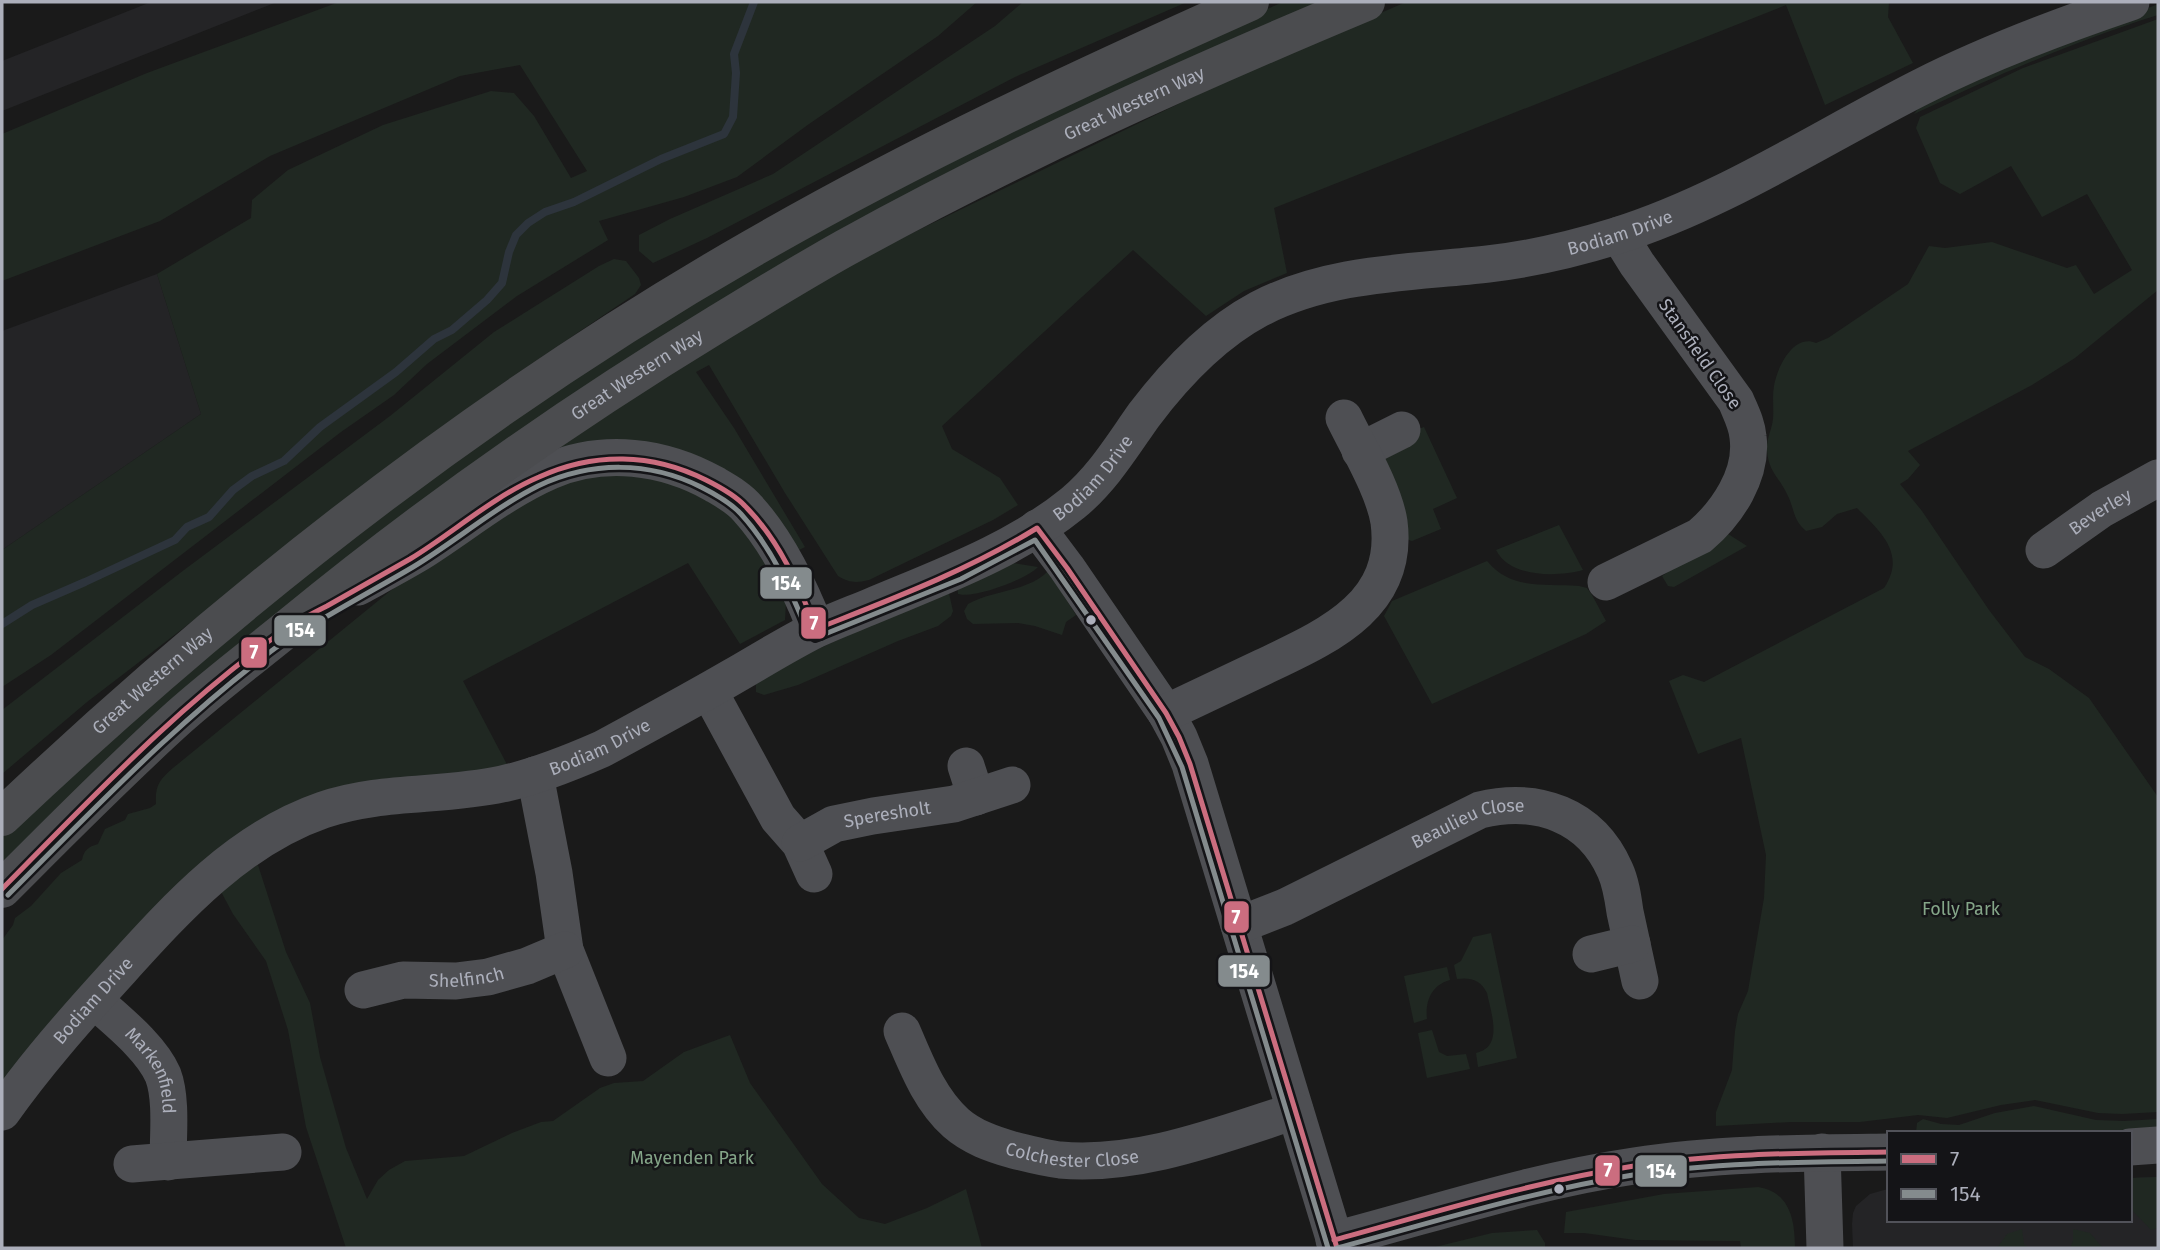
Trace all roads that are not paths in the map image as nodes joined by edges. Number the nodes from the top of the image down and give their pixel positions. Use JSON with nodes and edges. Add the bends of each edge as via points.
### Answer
{"nodes":[{"id":1,"x":1250,"y":2,"type":"edge"},
{"id":2,"x":1366,"y":2,"type":"edge"},
{"id":3,"x":2131,"y":2,"type":"edge"},
{"id":4,"x":1619,"y":235,"type":"junction"},
{"id":5,"x":1344,"y":418,"type":"dead end"},
{"id":6,"x":1402,"y":430,"type":"dead end"},
{"id":7,"x":1360,"y":451,"type":"junction"},
{"id":8,"x":2158,"y":478,"type":"edge"},
{"id":9,"x":1037,"y":528,"type":"junction"},
{"id":10,"x":2044,"y":550,"type":"dead end"},
{"id":11,"x":1606,"y":582,"type":"dead end"},
{"id":12,"x":288,"y":628,"type":"junction"},
{"id":13,"x":816,"y":629,"type":"junction"},
{"id":14,"x":709,"y":691,"type":"junction"},
{"id":15,"x":1166,"y":713,"type":"junction"},
{"id":16,"x":52,"y":770,"type":"junction"},
{"id":17,"x":535,"y":775,"type":"junction"},
{"id":18,"x":1012,"y":785,"type":"dead end"},
{"id":19,"x":2,"y":799,"type":"edge"},
{"id":20,"x":2,"y":817,"type":"edge"},
{"id":21,"x":2,"y":889,"type":"edge"},
{"id":22,"x":1239,"y":925,"type":"junction"},
{"id":23,"x":1632,"y":944,"type":"junction"},
{"id":24,"x":565,"y":950,"type":"junction"},
{"id":25,"x":1591,"y":954,"type":"dead end"},
{"id":26,"x":1640,"y":981,"type":"dead end"},
{"id":27,"x":363,"y":990,"type":"dead end"},
{"id":28,"x":94,"y":999,"type":"junction"},
{"id":29,"x":902,"y":1031,"type":"dead end"},
{"id":30,"x":608,"y":1058,"type":"dead end"},
{"id":31,"x":1294,"y":1111,"type":"junction"},
{"id":32,"x":2,"y":1112,"type":"edge"},
{"id":33,"x":2158,"y":1144,"type":"edge"},
{"id":34,"x":2132,"y":1147,"type":"edge"},
{"id":35,"x":283,"y":1152,"type":"dead end"},
{"id":36,"x":1822,"y":1152,"type":"junction"},
{"id":37,"x":1887,"y":1152,"type":"edge"},
{"id":38,"x":1336,"y":1244,"type":"edge"},
{"id":39,"x":1825,"y":1248,"type":"edge"}],
"edges":[{"from":1,"to":16,"type":"main road","name":"Great Western Way","via":[[912,161],[747,251],[618,330],[511,400],[334,530],[186,649]]},
{"from":2,"to":12,"type":"main road","name":"Great Western Way","via":[[1138,101],[842,249],[541,436],[427,518]]},
{"from":3,"to":4,"type":"street","name":"Bodiam Drive","via":[[1968,65],[1768,170]]},
{"from":4,"to":9,"type":"street","name":"Bodiam Drive","via":[[1515,261],[1328,283],[1258,310],[1198,354],[1097,479]]},
{"from":4,"to":11,"type":"street","name":"Stansfield Close","via":[[1736,401],[1749,448],[1736,492],[1700,536],[1653,576]]},
{"from":5,"to":7,"type":"street"},
{"from":6,"to":7,"type":"street"},
{"from":7,"to":15,"type":"street","via":[[1384,503],[1390,539],[1374,593],[1344,624],[1318,641]]},
{"from":8,"to":10,"type":"street","name":"Beverley","via":[[2102,509]]},
{"from":9,"to":13,"type":"street","name":"Bodiam Drive","via":[[949,574]]},
{"from":9,"to":15,"type":"street"},
{"from":12,"to":13,"type":"street","via":[[538,477],[578,462],[610,458],[686,469],[743,504],[789,570]]},
{"from":12,"to":21,"type":"main road","name":"Great Western Way","via":[[164,731]]},
{"from":13,"to":14,"type":"street","name":"Bodiam Drive"},
{"from":14,"to":17,"type":"street","name":"Bodiam Drive","via":[[602,749]]},
{"from":14,"to":18,"type":"street","name":"Speresholt","via":[[778,818],[807,859],[834,824],[932,809],[971,781]]},
{"from":15,"to":22,"type":"street","via":[[1190,764]]},
{"from":16,"to":19,"type":"street"},
{"from":16,"to":20,"type":"main road","name":"Great Western Way"},
{"from":17,"to":24,"type":"street"},
{"from":17,"to":28,"type":"street","name":"Bodiam Drive","via":[[502,785],[359,801],[323,810],[268,836],[213,874]]},
{"from":22,"to":23,"type":"street","name":"Beaulieu Close","via":[[1285,907],[1480,810],[1516,806],[1557,813],[1597,839],[1616,872]]},
{"from":22,"to":31,"type":"street"},
{"from":23,"to":25,"type":"street"},
{"from":23,"to":26,"type":"street","name":"Beaulieu Close"},
{"from":24,"to":27,"type":"street","name":"Shelfinch","via":[[488,976],[403,980]]},
{"from":24,"to":30,"type":"street"},
{"from":28,"to":32,"type":"street","name":"Bodiam Drive","via":[[27,1075]]},
{"from":28,"to":35,"type":"street","name":"Markenfield","via":[[138,1041],[163,1075],[168,1096],[150,1163]]},
{"from":29,"to":31,"type":"street","name":"Colchester Close","via":[[932,1095],[954,1122],[981,1139],[1034,1155],[1088,1160],[1157,1152]]},
{"from":31,"to":38,"type":"street"},
{"from":33,"to":34,"type":"street"},
{"from":36,"to":37,"type":"street"},
{"from":36,"to":38,"type":"street","via":[[1743,1155],[1568,1178],[1475,1200]]},
{"from":36,"to":39,"type":"street"}]}
